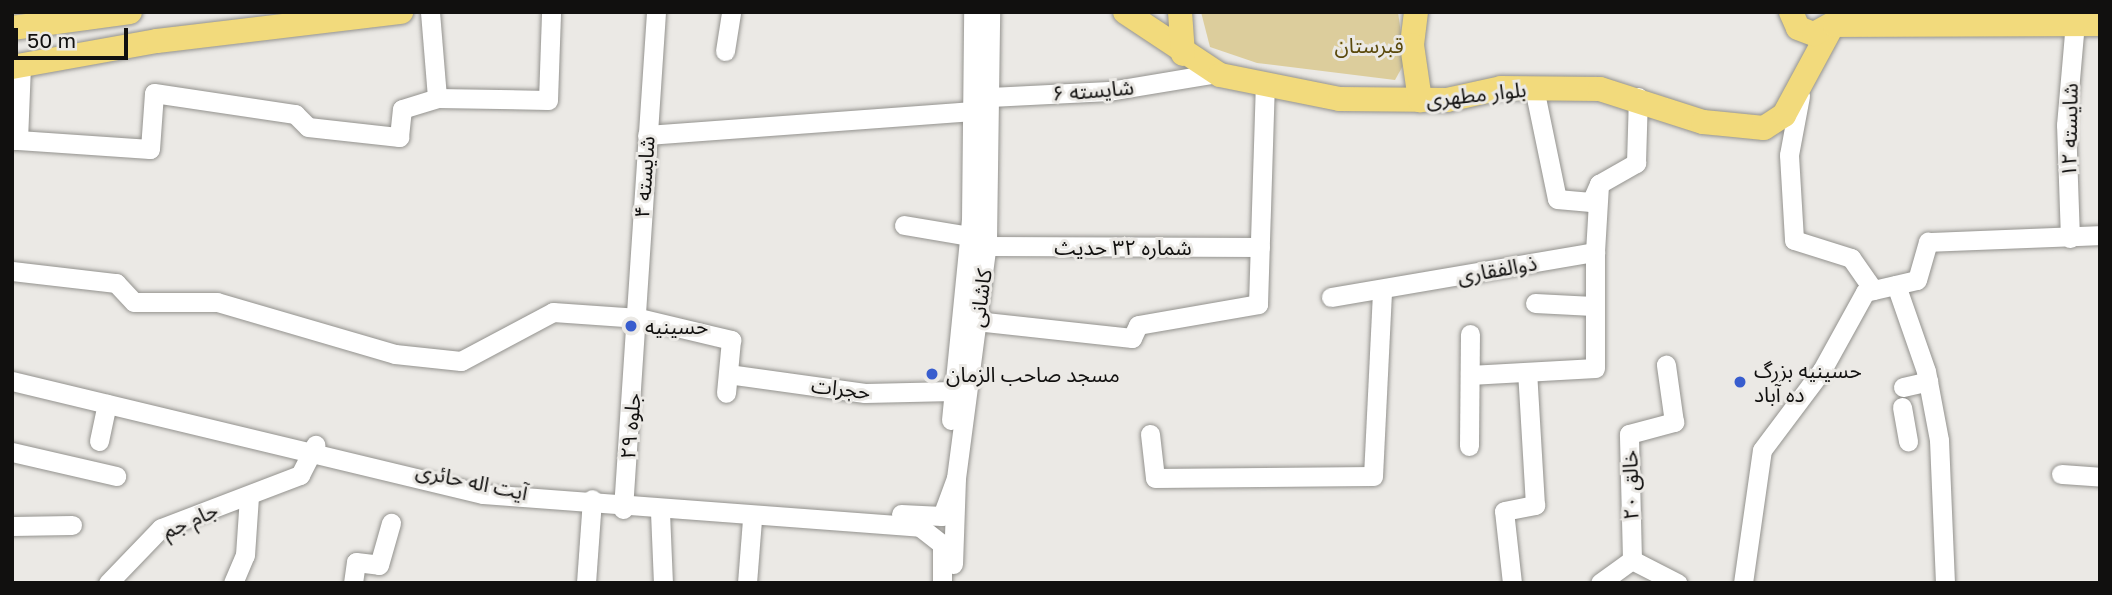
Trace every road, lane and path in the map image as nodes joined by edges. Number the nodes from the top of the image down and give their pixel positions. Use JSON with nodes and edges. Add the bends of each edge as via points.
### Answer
{"nodes":[{"id":1,"x":44,"y":12,"type":"edge"},
{"id":2,"x":401,"y":12,"type":"edge"},
{"id":3,"x":430,"y":12,"type":"edge"},
{"id":4,"x":551,"y":12,"type":"edge"},
{"id":5,"x":656,"y":12,"type":"edge"},
{"id":6,"x":731,"y":12,"type":"edge"},
{"id":7,"x":973,"y":12,"type":"edge"},
{"id":8,"x":990,"y":12,"type":"edge"},
{"id":9,"x":1125,"y":12,"type":"edge"},
{"id":10,"x":1180,"y":12,"type":"edge"},
{"id":11,"x":1416,"y":12,"type":"edge"},
{"id":12,"x":114,"y":13,"type":"edge"},
{"id":13,"x":1788,"y":15,"type":"edge"},
{"id":14,"x":311,"y":18,"type":"edge"},
{"id":15,"x":69,"y":20,"type":"junction"},
{"id":16,"x":1835,"y":22,"type":"edge"},
{"id":17,"x":2075,"y":23,"type":"junction"},
{"id":18,"x":2100,"y":24,"type":"edge"},
{"id":19,"x":12,"y":28,"type":"edge"},
{"id":20,"x":725,"y":51,"type":"dead end"},
{"id":21,"x":1183,"y":54,"type":"junction"},
{"id":22,"x":17,"y":67,"type":"edge"},
{"id":23,"x":1216,"y":73,"type":"junction"},
{"id":24,"x":1265,"y":82,"type":"junction"},
{"id":25,"x":1802,"y":84,"type":"junction"},
{"id":26,"x":1534,"y":88,"type":"junction"},
{"id":27,"x":990,"y":97,"type":"junction"},
{"id":28,"x":1638,"y":97,"type":"junction"},
{"id":29,"x":437,"y":98,"type":"junction"},
{"id":30,"x":1420,"y":100,"type":"junction"},
{"id":31,"x":974,"y":111,"type":"junction"},
{"id":32,"x":647,"y":135,"type":"junction"},
{"id":33,"x":15,"y":140,"type":"edge"},
{"id":34,"x":1599,"y":184,"type":"junction"},
{"id":35,"x":904,"y":225,"type":"dead end"},
{"id":36,"x":2100,"y":235,"type":"edge"},
{"id":37,"x":2070,"y":238,"type":"junction"},
{"id":38,"x":978,"y":241,"type":"junction"},
{"id":39,"x":1260,"y":247,"type":"junction"},
{"id":40,"x":1595,"y":252,"type":"junction"},
{"id":41,"x":12,"y":271,"type":"edge"},
{"id":42,"x":1896,"y":285,"type":"junction"},
{"id":43,"x":1382,"y":289,"type":"junction"},
{"id":44,"x":1873,"y":290,"type":"junction"},
{"id":45,"x":1331,"y":297,"type":"dead end"},
{"id":46,"x":1535,"y":303,"type":"dead end"},
{"id":47,"x":1593,"y":306,"type":"junction"},
{"id":48,"x":639,"y":318,"type":"junction"},
{"id":49,"x":976,"y":321,"type":"junction"},
{"id":50,"x":1470,"y":334,"type":"dead end"},
{"id":51,"x":636,"y":342,"type":"joint"},
{"id":52,"x":1666,"y":365,"type":"dead end"},
{"id":53,"x":12,"y":369,"type":"edge"},
{"id":54,"x":1527,"y":372,"type":"junction"},
{"id":55,"x":1470,"y":375,"type":"junction"},
{"id":56,"x":12,"y":381,"type":"edge"},
{"id":57,"x":1928,"y":381,"type":"junction"},
{"id":58,"x":1903,"y":387,"type":"dead end"},
{"id":59,"x":954,"y":391,"type":"junction"},
{"id":60,"x":107,"y":404,"type":"junction"},
{"id":61,"x":1934,"y":413,"type":"junction"},
{"id":62,"x":1150,"y":434,"type":"dead end"},
{"id":63,"x":99,"y":441,"type":"dead end"},
{"id":64,"x":1908,"y":441,"type":"dead end"},
{"id":65,"x":1469,"y":446,"type":"dead end"},
{"id":66,"x":314,"y":448,"type":"junction"},
{"id":67,"x":12,"y":452,"type":"edge"},
{"id":68,"x":2061,"y":474,"type":"dead end"},
{"id":69,"x":116,"y":476,"type":"dead end"},
{"id":70,"x":2100,"y":477,"type":"edge"},
{"id":71,"x":956,"y":478,"type":"junction"},
{"id":72,"x":249,"y":496,"type":"junction"},
{"id":73,"x":592,"y":503,"type":"junction"},
{"id":74,"x":623,"y":505,"type":"junction"},
{"id":75,"x":660,"y":512,"type":"junction"},
{"id":76,"x":942,"y":516,"type":"junction"},
{"id":77,"x":752,"y":519,"type":"junction"},
{"id":78,"x":391,"y":523,"type":"dead end"},
{"id":79,"x":72,"y":525,"type":"dead end"},
{"id":80,"x":12,"y":526,"type":"edge"},
{"id":81,"x":942,"y":544,"type":"junction"},
{"id":82,"x":1632,"y":559,"type":"junction"},
{"id":83,"x":949,"y":577,"type":"edge"},
{"id":84,"x":110,"y":582,"type":"edge"},
{"id":85,"x":233,"y":583,"type":"edge"},
{"id":86,"x":353,"y":583,"type":"edge"},
{"id":87,"x":586,"y":583,"type":"edge"},
{"id":88,"x":663,"y":583,"type":"edge"},
{"id":89,"x":747,"y":583,"type":"edge"},
{"id":90,"x":1513,"y":583,"type":"edge"},
{"id":91,"x":1600,"y":583,"type":"edge"},
{"id":92,"x":1677,"y":583,"type":"edge"},
{"id":93,"x":1743,"y":583,"type":"edge"},
{"id":94,"x":1945,"y":583,"type":"edge"}],
"edges":[{"from":1,"to":15,"type":"street"},
{"from":2,"to":14,"type":"main road"},
{"from":3,"to":29,"type":"street"},
{"from":4,"to":29,"type":"street","via":[[548,100]]},
{"from":5,"to":32,"type":"street","name":"شایسته ۴"},
{"from":6,"to":20,"type":"street"},
{"from":7,"to":31,"type":"street","name":"کاشانی"},
{"from":8,"to":27,"type":"street","name":"کاشانی"},
{"from":9,"to":21,"type":"main road","name":"بلوار مطهری"},
{"from":10,"to":21,"type":"main road"},
{"from":11,"to":30,"type":"main road","via":[[1412,45]]},
{"from":12,"to":15,"type":"main road"},
{"from":13,"to":16,"type":"main road","via":[[1814,34]]},
{"from":14,"to":22,"type":"main road"},
{"from":15,"to":19,"type":"main road"},
{"from":16,"to":17,"type":"main road"},
{"from":16,"to":25,"type":"main road","name":"بلوار مطهری"},
{"from":17,"to":18,"type":"main road"},
{"from":17,"to":37,"type":"street","name":"شایسته ۱۲","via":[[2066,125]]},
{"from":21,"to":23,"type":"main road","name":"بلوار مطهری"},
{"from":22,"to":33,"type":"street"},
{"from":23,"to":24,"type":"main road","name":"بلوار مطهری"},
{"from":23,"to":27,"type":"street","name":"شایسته ۶","via":[[1109,91]]},
{"from":24,"to":30,"type":"main road","name":"بلوار مطهری","via":[[1340,99]]},
{"from":24,"to":39,"type":"street"},
{"from":25,"to":28,"type":"main road","name":"بلوار مطهری","via":[[1784,114],[1764,128],[1703,122]]},
{"from":25,"to":44,"type":"street","via":[[1789,155],[1794,240],[1850,258]]},
{"from":26,"to":28,"type":"main road","name":"بلوار مطهری","via":[[1600,89]]},
{"from":26,"to":30,"type":"main road","name":"بلوار مطهری"},
{"from":26,"to":34,"type":"street","via":[[1556,199],[1591,202]]},
{"from":27,"to":31,"type":"street"},
{"from":27,"to":38,"type":"street","name":"کاشانی"},
{"from":28,"to":34,"type":"street","via":[[1636,163]]},
{"from":29,"to":33,"type":"street","via":[[402,109],[399,136],[308,127],[295,114],[154,93],[150,149]]},
{"from":31,"to":32,"type":"street"},
{"from":31,"to":38,"type":"street","name":"کاشانی"},
{"from":32,"to":48,"type":"street","name":"شایسته ۴"},
{"from":34,"to":40,"type":"street"},
{"from":35,"to":38,"type":"street","name":"شماره ۳۲ حدیث"},
{"from":36,"to":37,"type":"street"},
{"from":37,"to":42,"type":"street","via":[[1928,242],[1917,280]]},
{"from":38,"to":39,"type":"street","name":"شماره ۳۲ حدیث"},
{"from":38,"to":49,"type":"street","name":"کاشانی"},
{"from":38,"to":59,"type":"street","name":"کاشانی"},
{"from":39,"to":49,"type":"street","via":[[1258,304],[1138,324],[1132,338]]},
{"from":40,"to":43,"type":"street","name":"ذوالفقاری"},
{"from":40,"to":47,"type":"street"},
{"from":41,"to":48,"type":"street","via":[[116,283],[134,302],[217,302],[258,310],[395,354],[461,361],[553,312]]},
{"from":42,"to":44,"type":"street"},
{"from":42,"to":57,"type":"street"},
{"from":43,"to":45,"type":"street","name":"ذوالفقاری"},
{"from":43,"to":62,"type":"street","via":[[1373,476],[1154,478]]},
{"from":44,"to":93,"type":"street","via":[[1866,292],[1822,370],[1762,450]]},
{"from":46,"to":47,"type":"street"},
{"from":47,"to":54,"type":"street","via":[[1595,368]]},
{"from":48,"to":51,"type":"street","name":"شایسته ۴"},
{"from":48,"to":59,"type":"street","name":"حجرات","via":[[731,341],[727,384],[866,393]]},
{"from":49,"to":71,"type":"street","name":"کاشانی"},
{"from":50,"to":55,"type":"street"},
{"from":51,"to":74,"type":"street","name":"جلوه ۲۹"},
{"from":52,"to":82,"type":"street","name":"خالق ۲۰","via":[[1674,422],[1629,434]]},
{"from":53,"to":66,"type":"street","name":"آیت اله حائری"},
{"from":54,"to":55,"type":"street"},
{"from":54,"to":90,"type":"street","via":[[1535,505],[1504,511]]},
{"from":55,"to":65,"type":"street"},
{"from":56,"to":60,"type":"street","name":"آیت اله حائری"},
{"from":57,"to":58,"type":"street"},
{"from":57,"to":61,"type":"street"},
{"from":59,"to":76,"type":"street","name":"کاشانی"},
{"from":60,"to":63,"type":"street"},
{"from":60,"to":66,"type":"street","name":"آیت اله حائری"},
{"from":61,"to":64,"type":"street","via":[[1903,413]]},
{"from":61,"to":94,"type":"street"},
{"from":66,"to":72,"type":"street","name":"جام جم","via":[[300,475]]},
{"from":66,"to":73,"type":"street","name":"آیت اله حائری","via":[[480,486]]},
{"from":67,"to":69,"type":"street"},
{"from":68,"to":70,"type":"street"},
{"from":71,"to":76,"type":"street"},
{"from":71,"to":83,"type":"street","name":"کاشانی"},
{"from":72,"to":84,"type":"street","name":"جام جم","via":[[161,528]]},
{"from":72,"to":85,"type":"street","via":[[245,555]]},
{"from":73,"to":74,"type":"street","name":"آیت اله حائری"},
{"from":73,"to":87,"type":"street"},
{"from":74,"to":75,"type":"street","name":"آیت اله حائری"},
{"from":74,"to":76,"type":"street","name":"آیت اله حائری"},
{"from":75,"to":77,"type":"street","name":"آیت اله حائری"},
{"from":75,"to":88,"type":"street"},
{"from":76,"to":81,"type":"street","name":"کاشانی"},
{"from":77,"to":81,"type":"street","name":"آیت اله حائری","via":[[902,525],[931,531]]},
{"from":77,"to":89,"type":"street"},
{"from":78,"to":86,"type":"street","via":[[379,565],[356,562]]},
{"from":79,"to":80,"type":"street"},
{"from":81,"to":83,"type":"street"},
{"from":82,"to":91,"type":"street"},
{"from":82,"to":92,"type":"street"}]}
